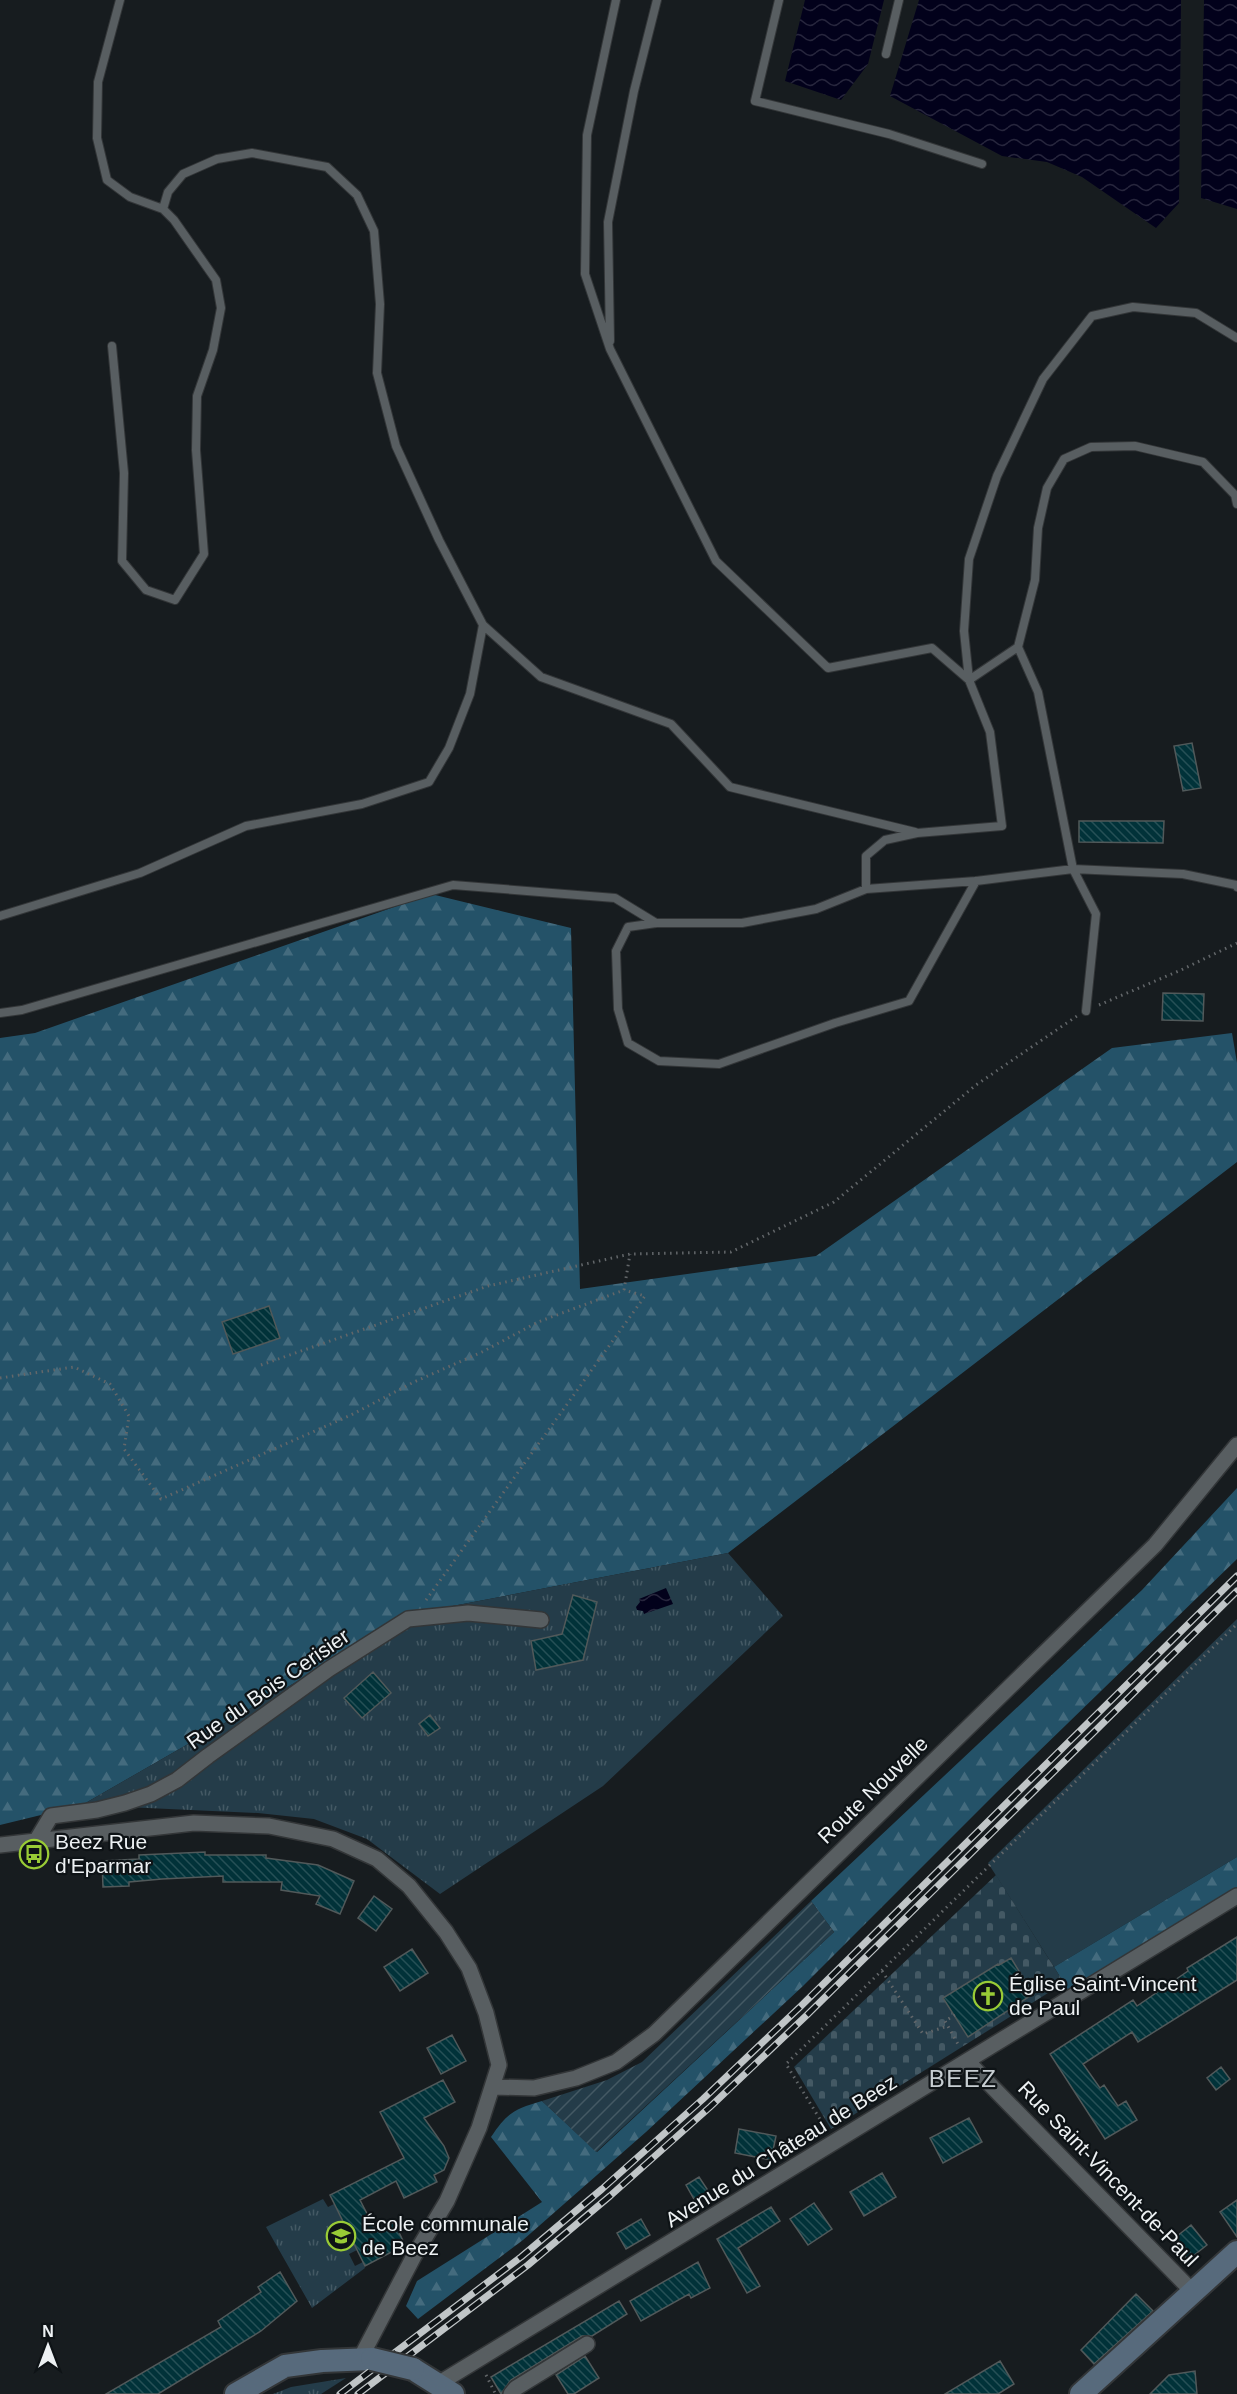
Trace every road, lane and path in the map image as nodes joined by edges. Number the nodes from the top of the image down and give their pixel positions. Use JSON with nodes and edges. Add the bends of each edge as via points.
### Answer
{"nodes":[{"id":1,"x":120,"y":0,"type":"edge"},
{"id":2,"x":616,"y":0,"type":"edge"},
{"id":3,"x":657,"y":0,"type":"edge"},
{"id":4,"x":779,"y":0,"type":"edge"},
{"id":5,"x":899,"y":0,"type":"edge"},
{"id":6,"x":886,"y":54,"type":"dead end"},
{"id":7,"x":982,"y":164,"type":"dead end"},
{"id":8,"x":163,"y":209,"type":"junction"},
{"id":9,"x":1237,"y":338,"type":"edge"},
{"id":10,"x":112,"y":346,"type":"dead end"},
{"id":11,"x":610,"y":349,"type":"junction"},
{"id":12,"x":1237,"y":504,"type":"edge"},
{"id":13,"x":483,"y":626,"type":"junction"},
{"id":14,"x":1018,"y":647,"type":"junction"},
{"id":15,"x":969,"y":680,"type":"junction"},
{"id":16,"x":916,"y":832,"type":"junction"},
{"id":17,"x":1074,"y":869,"type":"junction"},
{"id":18,"x":976,"y":881,"type":"junction"},
{"id":19,"x":1237,"y":886,"type":"edge"},
{"id":20,"x":866,"y":889,"type":"junction"},
{"id":21,"x":0,"y":916,"type":"edge"},
{"id":22,"x":656,"y":923,"type":"junction"},
{"id":23,"x":1237,"y":943,"type":"edge"},
{"id":24,"x":1086,"y":1011,"type":"junction"},
{"id":25,"x":0,"y":1013,"type":"edge"},
{"id":26,"x":630,"y":1254,"type":"junction"},
{"id":27,"x":624,"y":1290,"type":"junction"},
{"id":28,"x":261,"y":1365,"type":"dead end"},
{"id":29,"x":0,"y":1378,"type":"edge"},
{"id":30,"x":1237,"y":1445,"type":"edge"},
{"id":31,"x":408,"y":1619,"type":"junction"},
{"id":32,"x":541,"y":1620,"type":"dead end"},
{"id":33,"x":1237,"y":1624,"type":"edge"},
{"id":34,"x":36,"y":1841,"type":"junction"},
{"id":35,"x":0,"y":1845,"type":"edge"},
{"id":36,"x":1237,"y":1896,"type":"edge"},
{"id":37,"x":882,"y":1971,"type":"junction"},
{"id":38,"x":955,"y":2015,"type":"dead end"},
{"id":39,"x":948,"y":2026,"type":"junction"},
{"id":40,"x":967,"y":2061,"type":"junction"},
{"id":41,"x":494,"y":2087,"type":"junction"},
{"id":42,"x":835,"y":2143,"type":"junction"},
{"id":43,"x":1237,"y":2252,"type":"edge"},
{"id":44,"x":1193,"y":2292,"type":"junction"},
{"id":45,"x":587,"y":2344,"type":"dead end"},
{"id":46,"x":366,"y":2358,"type":"junction"},
{"id":47,"x":477,"y":2376,"type":"dead end"},
{"id":48,"x":445,"y":2389,"type":"edge"},
{"id":49,"x":236,"y":2394,"type":"edge"},
{"id":50,"x":496,"y":2394,"type":"edge"},
{"id":51,"x":511,"y":2394,"type":"edge"},
{"id":52,"x":1081,"y":2394,"type":"edge"}],
"edges":[{"from":1,"to":8,"type":"lane","via":[[98,82],[97,138],[107,180],[130,197]]},
{"from":2,"to":11,"type":"lane","via":[[587,135],[585,274]]},
{"from":3,"to":11,"type":"lane","via":[[608,222]]},
{"from":4,"to":7,"type":"lane","via":[[755,100],[889,134]]},
{"from":5,"to":6,"type":"lane"},
{"from":8,"to":10,"type":"lane","via":[[216,280],[221,308],[213,350],[197,396],[196,450],[204,555],[175,600],[146,590],[122,561],[124,473]]},
{"from":8,"to":13,"type":"lane","via":[[168,192],[183,174],[217,159],[252,153],[327,167],[357,195],[374,231],[380,304],[377,373],[396,446]]},
{"from":9,"to":15,"type":"lane","via":[[1196,313],[1133,307],[1092,316],[1043,379],[997,476],[969,559],[964,631]]},
{"from":11,"to":15,"type":"lane","via":[[716,561],[828,668],[932,648]]},
{"from":12,"to":14,"type":"lane","via":[[1235,495],[1203,462],[1135,446],[1091,447],[1064,459],[1047,488],[1038,528],[1035,580]]},
{"from":13,"to":16,"type":"lane","via":[[541,677],[671,724],[730,787]]},
{"from":13,"to":21,"type":"lane","via":[[470,694],[449,748],[429,782],[362,804],[246,826],[140,873]]},
{"from":14,"to":15,"type":"lane"},
{"from":14,"to":17,"type":"lane","via":[[1038,692]]},
{"from":15,"to":16,"type":"lane","via":[[990,732],[1002,826]]},
{"from":16,"to":20,"type":"lane","via":[[885,840],[866,856]]},
{"from":17,"to":18,"type":"lane"},
{"from":17,"to":19,"type":"lane","via":[[1183,874]]},
{"from":17,"to":24,"type":"lane","via":[[1096,915]]},
{"from":18,"to":20,"type":"lane"},
{"from":18,"to":22,"type":"lane","via":[[909,1001],[719,1064],[659,1061],[628,1043],[618,1009],[616,951],[628,927]]},
{"from":20,"to":22,"type":"lane","via":[[816,909],[742,923]]},
{"from":22,"to":25,"type":"lane","via":[[615,898],[453,885],[22,1010]]},
{"from":23,"to":24,"type":"path"},
{"from":24,"to":26,"type":"path","via":[[976,1085],[834,1202],[731,1252]]},
{"from":26,"to":27,"type":"path"},
{"from":26,"to":28,"type":"path","via":[[488,1286]]},
{"from":27,"to":29,"type":"path","via":[[538,1322],[351,1415],[161,1499],[124,1449],[129,1416],[110,1384],[74,1368]]},
{"from":27,"to":31,"type":"path","via":[[645,1296]]},
{"from":30,"to":41,"type":"street","name":"Route Nouvelle","via":[[1155,1545],[654,2034],[616,2062],[576,2078],[534,2088]]},
{"from":31,"to":32,"type":"street","name":"Rue du Bois Cerisier","via":[[468,1613]]},
{"from":31,"to":34,"type":"street","name":"Rue du Bois Cerisier","via":[[329,1669],[177,1780],[125,1803],[51,1816]]},
{"from":33,"to":37,"type":"path"},
{"from":34,"to":35,"type":"street"},
{"from":34,"to":41,"type":"street","via":[[195,1823],[269,1826],[333,1839],[377,1859],[409,1886],[469,1968],[499,2065]]},
{"from":36,"to":40,"type":"street","name":"Avenue du Château de Beez"},
{"from":37,"to":39,"type":"path","via":[[923,2034]]},
{"from":37,"to":42,"type":"path","via":[[786,2064]]},
{"from":38,"to":39,"type":"path","via":[[945,2021]]},
{"from":39,"to":40,"type":"path"},
{"from":40,"to":42,"type":"street","name":"Avenue du Château de Beez"},
{"from":40,"to":44,"type":"street","name":"Rue Saint-Vincent-de-Paul"},
{"from":41,"to":46,"type":"street","via":[[447,2201],[414,2256]]},
{"from":42,"to":48,"type":"street","name":"Avenue du Château de Beez","via":[[468,2364]]},
{"from":43,"to":44,"type":"main road"},
{"from":44,"to":52,"type":"main road"},
{"from":45,"to":51,"type":"street"},
{"from":46,"to":48,"type":"main road","bridge":true,"via":[[413,2369]]},
{"from":46,"to":49,"type":"main road","via":[[285,2366]]},
{"from":47,"to":50,"type":"path","via":[[485,2373]]}]}
